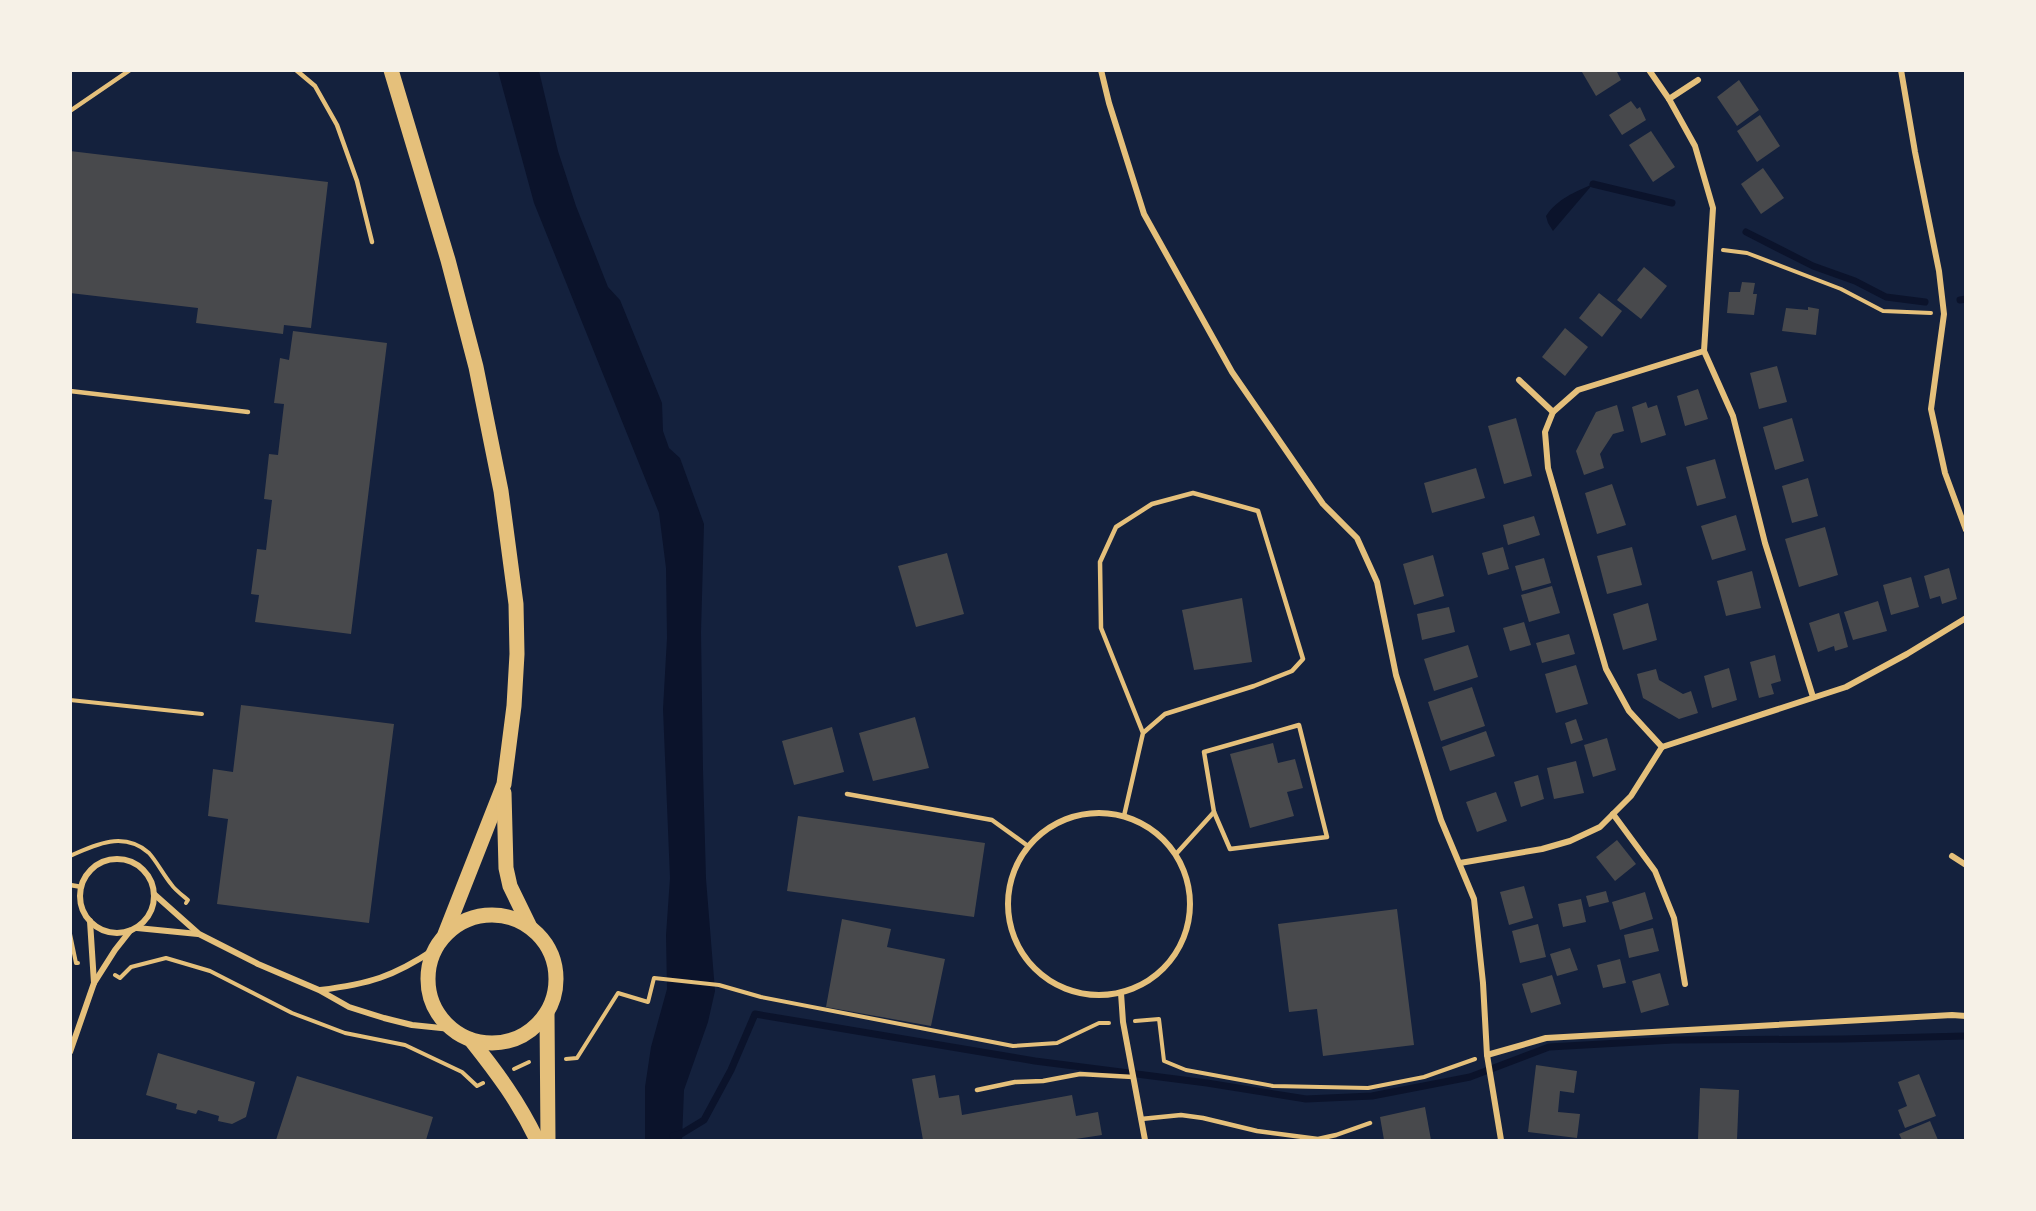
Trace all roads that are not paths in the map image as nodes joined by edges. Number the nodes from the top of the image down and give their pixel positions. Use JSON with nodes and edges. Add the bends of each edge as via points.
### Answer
{"nodes":[{"id":1,"x":130,"y":70,"type":"edge"},
{"id":2,"x":296,"y":70,"type":"edge"},
{"id":3,"x":391,"y":70,"type":"edge"},
{"id":4,"x":1101,"y":70,"type":"edge"},
{"id":5,"x":1649,"y":70,"type":"edge"},
{"id":6,"x":1901,"y":70,"type":"edge"},
{"id":7,"x":1698,"y":80,"type":"dead end"},
{"id":8,"x":1669,"y":99,"type":"junction"},
{"id":9,"x":70,"y":111,"type":"edge"},
{"id":10,"x":372,"y":242,"type":"dead end"},
{"id":11,"x":1704,"y":351,"type":"junction"},
{"id":12,"x":1519,"y":380,"type":"dead end"},
{"id":13,"x":70,"y":391,"type":"edge"},
{"id":14,"x":248,"y":412,"type":"dead end"},
{"id":15,"x":1553,"y":412,"type":"junction"},
{"id":16,"x":1965,"y":530,"type":"edge"},
{"id":17,"x":1965,"y":618,"type":"edge"},
{"id":18,"x":1813,"y":697,"type":"junction"},
{"id":19,"x":1143,"y":733,"type":"junction"},
{"id":20,"x":1662,"y":747,"type":"junction"},
{"id":21,"x":504,"y":784,"type":"junction"},
{"id":22,"x":847,"y":794,"type":"dead end"},
{"id":23,"x":1215,"y":812,"type":"junction"},
{"id":24,"x":1613,"y":814,"type":"junction"},
{"id":25,"x":1124,"y":816,"type":"junction"},
{"id":26,"x":1028,"y":846,"type":"junction"},
{"id":27,"x":1176,"y":854,"type":"junction"},
{"id":28,"x":1952,"y":856,"type":"dead end"},
{"id":29,"x":1460,"y":863,"type":"junction"},
{"id":30,"x":1965,"y":865,"type":"edge"},
{"id":31,"x":70,"y":885,"type":"edge"},
{"id":32,"x":82,"y":887,"type":"junction"},
{"id":33,"x":154,"y":894,"type":"junction"},
{"id":34,"x":90,"y":921,"type":"junction"},
{"id":35,"x":529,"y":925,"type":"junction"},
{"id":36,"x":134,"y":929,"type":"junction"},
{"id":37,"x":199,"y":934,"type":"junction"},
{"id":38,"x":445,"y":934,"type":"junction"},
{"id":39,"x":435,"y":949,"type":"junction"},
{"id":40,"x":94,"y":983,"type":"junction"},
{"id":41,"x":1685,"y":984,"type":"dead end"},
{"id":42,"x":319,"y":990,"type":"junction"},
{"id":43,"x":1121,"y":993,"type":"junction"},
{"id":44,"x":547,"y":1014,"type":"junction"},
{"id":45,"x":1965,"y":1016,"type":"edge"},
{"id":46,"x":451,"y":1029,"type":"junction"},
{"id":47,"x":471,"y":1040,"type":"junction"},
{"id":48,"x":70,"y":1052,"type":"edge"},
{"id":49,"x":1487,"y":1055,"type":"junction"},
{"id":50,"x":1133,"y":1077,"type":"junction"},
{"id":51,"x":977,"y":1090,"type":"dead end"},
{"id":52,"x":1141,"y":1119,"type":"junction"},
{"id":53,"x":1370,"y":1123,"type":"dead end"},
{"id":54,"x":537,"y":1140,"type":"edge"},
{"id":55,"x":548,"y":1140,"type":"edge"},
{"id":56,"x":1145,"y":1140,"type":"edge"},
{"id":57,"x":1501,"y":1140,"type":"edge"}],
"edges":[{"from":1,"to":9,"type":"lane"},
{"from":2,"to":10,"type":"lane","via":[[315,86],[337,124]]},
{"from":3,"to":21,"type":"main road","via":[[465,322],[508,532],[517,654],[512,735]]},
{"from":4,"to":29,"type":"street","via":[[1144,214],[1232,372],[1323,504],[1357,538],[1377,582],[1396,675],[1441,820]]},
{"from":5,"to":8,"type":"street"},
{"from":6,"to":16,"type":"street","via":[[1944,314],[1931,409],[1945,473]]},
{"from":7,"to":8,"type":"street"},
{"from":8,"to":11,"type":"street","via":[[1695,146],[1713,208]]},
{"from":11,"to":15,"type":"street","via":[[1578,390]]},
{"from":11,"to":18,"type":"street","via":[[1733,416],[1765,543]]},
{"from":12,"to":15,"type":"street"},
{"from":13,"to":14,"type":"lane"},
{"from":15,"to":20,"type":"street","via":[[1545,432],[1548,468],[1606,669],[1629,711]]},
{"from":17,"to":18,"type":"street","via":[[1845,687]]},
{"from":18,"to":20,"type":"street"},
{"from":19,"to":19,"type":"lane","via":[[1165,714],[1292,671],[1303,659],[1258,511],[1193,493],[1152,504],[1116,527],[1100,562],[1101,628]]},
{"from":19,"to":25,"type":"lane"},
{"from":20,"to":24,"type":"street","via":[[1630,796]]},
{"from":21,"to":35,"type":"main road","via":[[506,868],[510,886]]},
{"from":21,"to":38,"type":"main road"},
{"from":22,"to":26,"type":"lane","via":[[992,820]]},
{"from":23,"to":23,"type":"lane","via":[[1204,752],[1299,725],[1327,837],[1230,849]]},
{"from":23,"to":27,"type":"lane"},
{"from":24,"to":29,"type":"street","via":[[1600,827],[1570,841]]},
{"from":24,"to":41,"type":"street","via":[[1655,871],[1674,918]]},
{"from":25,"to":26,"type":"street","via":[[1104,812],[1075,815],[1049,826]]},
{"from":25,"to":27,"type":"street","via":[[1157,832]]},
{"from":26,"to":43,"type":"street","via":[[1014,870],[1008,898],[1010,927],[1022,953],[1040,974],[1065,989],[1093,995]]},
{"from":27,"to":43,"type":"street","via":[[1188,881],[1191,910],[1184,938],[1170,963],[1148,982]]},
{"from":28,"to":30,"type":"street"},
{"from":29,"to":49,"type":"street","via":[[1474,899]]},
{"from":31,"to":32,"type":"lane"},
{"from":32,"to":33,"type":"street","via":[[94,867],[104,862],[127,861],[146,873]]},
{"from":32,"to":34,"type":"street","via":[[82,905]]},
{"from":33,"to":36,"type":"street","via":[[150,913]]},
{"from":33,"to":37,"type":"street"},
{"from":34,"to":36,"type":"street","via":[[109,932]]},
{"from":34,"to":40,"type":"street"},
{"from":35,"to":38,"type":"main road","via":[[513,917],[477,915]]},
{"from":35,"to":44,"type":"main road","via":[[554,956],[555,996]]},
{"from":36,"to":37,"type":"street"},
{"from":36,"to":40,"type":"street"},
{"from":37,"to":42,"type":"street"},
{"from":38,"to":39,"type":"main road"},
{"from":39,"to":42,"type":"street","via":[[378,979]]},
{"from":39,"to":46,"type":"main road","via":[[428,970],[429,992],[437,1012]]},
{"from":40,"to":48,"type":"street"},
{"from":42,"to":46,"type":"street","via":[[366,1013]]},
{"from":43,"to":50,"type":"street"},
{"from":44,"to":47,"type":"main road","via":[[533,1030],[514,1040],[492,1044]]},
{"from":44,"to":55,"type":"main road"},
{"from":45,"to":49,"type":"street","via":[[1546,1038]]},
{"from":46,"to":47,"type":"main road"},
{"from":47,"to":54,"type":"main road","via":[[500,1075]]},
{"from":49,"to":57,"type":"street"},
{"from":50,"to":51,"type":"lane","via":[[1080,1074]]},
{"from":50,"to":52,"type":"street"},
{"from":52,"to":53,"type":"lane","via":[[1181,1115],[1318,1139]]},
{"from":52,"to":56,"type":"street"}]}
